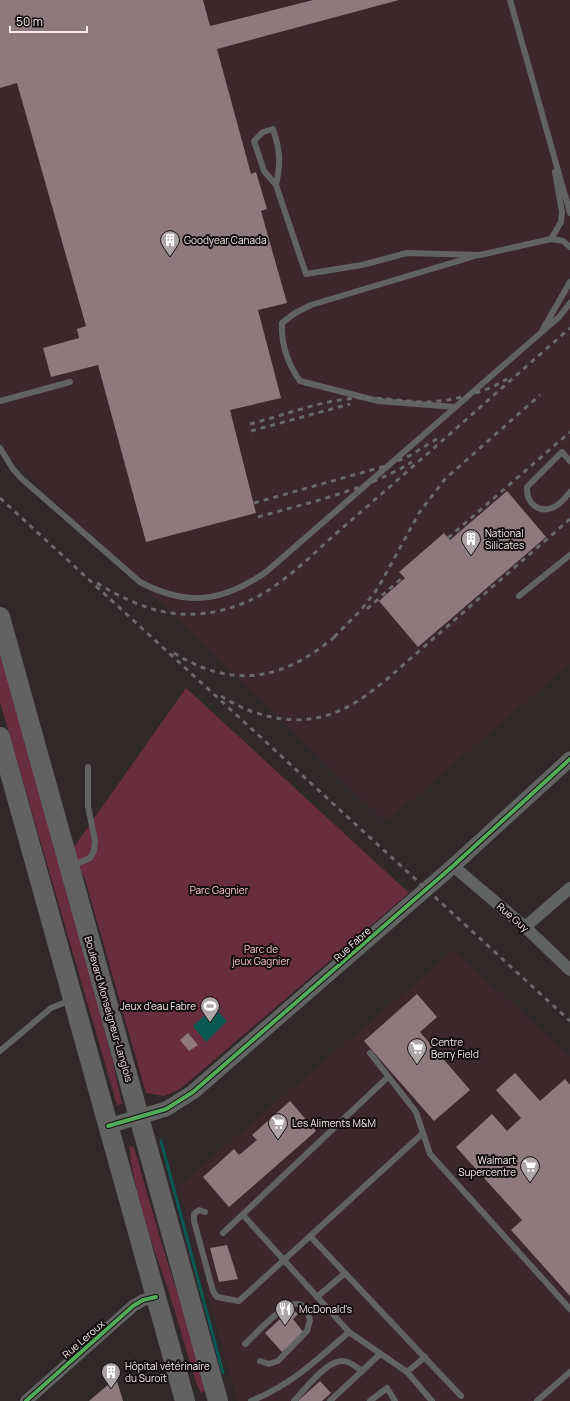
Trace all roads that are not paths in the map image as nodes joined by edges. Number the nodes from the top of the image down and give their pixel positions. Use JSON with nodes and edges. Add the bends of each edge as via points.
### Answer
{"nodes":[{"id":1,"x":510,"y":0,"type":"edge"},
{"id":2,"x":548,"y":136,"type":"junction"},
{"id":3,"x":276,"y":185,"type":"junction"},
{"id":4,"x":570,"y":213,"type":"edge"},
{"id":5,"x":551,"y":239,"type":"junction"},
{"id":6,"x":570,"y":247,"type":"edge"},
{"id":7,"x":480,"y":255,"type":"junction"},
{"id":8,"x":570,"y":282,"type":"edge"},
{"id":9,"x":570,"y":303,"type":"edge"},
{"id":10,"x":539,"y":334,"type":"junction"},
{"id":11,"x":70,"y":382,"type":"dead end"},
{"id":12,"x":0,"y":401,"type":"edge"},
{"id":13,"x":455,"y":407,"type":"junction"},
{"id":14,"x":0,"y":448,"type":"edge"},
{"id":15,"x":570,"y":461,"type":"edge"},
{"id":16,"x":570,"y":492,"type":"edge"},
{"id":17,"x":570,"y":555,"type":"edge"},
{"id":18,"x":519,"y":596,"type":"dead end"},
{"id":19,"x":0,"y":617,"type":"edge"},
{"id":20,"x":0,"y":737,"type":"edge"},
{"id":21,"x":570,"y":759,"type":"edge"},
{"id":22,"x":88,"y":767,"type":"dead end"},
{"id":23,"x":454,"y":866,"type":"junction"},
{"id":24,"x":70,"y":867,"type":"junction"},
{"id":25,"x":570,"y":888,"type":"edge"},
{"id":26,"x":525,"y":927,"type":"junction"},
{"id":27,"x":570,"y":970,"type":"edge"},
{"id":28,"x":73,"y":1000,"type":"junction"},
{"id":29,"x":0,"y":1051,"type":"edge"},
{"id":30,"x":370,"y":1053,"type":"dead end"},
{"id":31,"x":388,"y":1077,"type":"junction"},
{"id":32,"x":139,"y":1118,"type":"junction"},
{"id":33,"x":108,"y":1126,"type":"junction"},
{"id":34,"x":422,"y":1134,"type":"junction"},
{"id":35,"x":205,"y":1212,"type":"dead end"},
{"id":36,"x":242,"y":1215,"type":"junction"},
{"id":37,"x":224,"y":1233,"type":"dead end"},
{"id":38,"x":310,"y":1236,"type":"junction"},
{"id":39,"x":283,"y":1260,"type":"junction"},
{"id":40,"x":345,"y":1273,"type":"junction"},
{"id":41,"x":156,"y":1297,"type":"junction"},
{"id":42,"x":317,"y":1298,"type":"junction"},
{"id":43,"x":570,"y":1309,"type":"edge"},
{"id":44,"x":348,"y":1332,"type":"junction"},
{"id":45,"x":246,"y":1344,"type":"dead end"},
{"id":46,"x":380,"y":1354,"type":"junction"},
{"id":47,"x":425,"y":1357,"type":"junction"},
{"id":48,"x":260,"y":1361,"type":"dead end"},
{"id":49,"x":362,"y":1371,"type":"junction"},
{"id":50,"x":407,"y":1372,"type":"junction"},
{"id":51,"x":570,"y":1372,"type":"edge"},
{"id":52,"x":461,"y":1396,"type":"dead end"},
{"id":53,"x":259,"y":1399,"type":"edge"},
{"id":54,"x":26,"y":1401,"type":"edge"},
{"id":55,"x":185,"y":1401,"type":"edge"},
{"id":56,"x":218,"y":1401,"type":"edge"},
{"id":57,"x":251,"y":1401,"type":"edge"},
{"id":58,"x":294,"y":1401,"type":"edge"},
{"id":59,"x":330,"y":1401,"type":"edge"},
{"id":60,"x":370,"y":1401,"type":"edge"},
{"id":61,"x":395,"y":1401,"type":"edge"},
{"id":62,"x":432,"y":1401,"type":"edge"},
{"id":63,"x":537,"y":1401,"type":"edge"}],
"edges":[{"from":1,"to":2,"type":"lane"},
{"from":2,"to":4,"type":"lane"},
{"from":2,"to":5,"type":"lane","via":[[562,212]]},
{"from":3,"to":3,"type":"lane","via":[[280,164],[278,142],[273,129],[263,132],[254,141],[264,171]]},
{"from":3,"to":7,"type":"lane","via":[[306,274],[362,265],[407,253]]},
{"from":5,"to":6,"type":"lane","via":[[564,242]]},
{"from":5,"to":7,"type":"lane"},
{"from":7,"to":13,"type":"lane","via":[[312,305],[282,323],[290,367],[300,381],[382,402]]},
{"from":8,"to":10,"type":"lane"},
{"from":9,"to":10,"type":"lane","via":[[558,318]]},
{"from":10,"to":13,"type":"lane"},
{"from":11,"to":12,"type":"lane"},
{"from":13,"to":14,"type":"lane","via":[[266,572],[236,589],[199,598],[174,596],[140,582],[12,469]]},
{"from":15,"to":16,"type":"lane","via":[[562,452],[527,487],[526,495],[539,509],[547,509],[557,505]]},
{"from":17,"to":18,"type":"lane"},
{"from":19,"to":24,"type":"highway","name":"Boulevard Monseigneur-Langlois"},
{"from":20,"to":28,"type":"highway"},
{"from":21,"to":23,"type":"street","name":"Rue Fabre"},
{"from":22,"to":24,"type":"lane","via":[[88,806],[95,841],[94,851],[90,858]]},
{"from":23,"to":26,"type":"street","name":"Rue Guy"},
{"from":23,"to":32,"type":"street","name":"Rue Fabre","via":[[193,1092],[166,1110]]},
{"from":24,"to":32,"type":"highway","name":"Boulevard Monseigneur-Langlois"},
{"from":25,"to":26,"type":"street"},
{"from":26,"to":27,"type":"street","name":"Rue Guy"},
{"from":28,"to":29,"type":"lane","via":[[51,1008]]},
{"from":28,"to":33,"type":"highway"},
{"from":30,"to":31,"type":"lane"},
{"from":31,"to":34,"type":"lane","via":[[416,1112]]},
{"from":31,"to":36,"type":"lane"},
{"from":32,"to":33,"type":"street","name":"Rue Fabre"},
{"from":32,"to":56,"type":"highway","name":"Boulevard Monseigneur-Langlois"},
{"from":33,"to":41,"type":"highway"},
{"from":34,"to":38,"type":"lane"},
{"from":34,"to":43,"type":"lane","via":[[430,1154]]},
{"from":35,"to":39,"type":"lane","via":[[199,1210],[194,1214],[194,1221],[213,1291],[217,1297],[239,1301]]},
{"from":36,"to":37,"type":"lane"},
{"from":36,"to":39,"type":"lane"},
{"from":38,"to":39,"type":"lane"},
{"from":38,"to":40,"type":"lane"},
{"from":39,"to":42,"type":"lane"},
{"from":40,"to":42,"type":"lane"},
{"from":40,"to":47,"type":"lane"},
{"from":41,"to":54,"type":"street","name":"Rue Leroux","via":[[133,1306]]},
{"from":41,"to":55,"type":"highway"},
{"from":42,"to":44,"type":"lane"},
{"from":44,"to":46,"type":"lane"},
{"from":44,"to":53,"type":"lane","via":[[300,1375]]},
{"from":45,"to":48,"type":"lane","via":[[289,1306],[296,1304],[308,1309],[310,1320],[307,1331],[278,1361],[269,1364]]},
{"from":46,"to":49,"type":"lane"},
{"from":46,"to":50,"type":"lane"},
{"from":47,"to":50,"type":"lane"},
{"from":47,"to":52,"type":"lane"},
{"from":49,"to":58,"type":"lane","via":[[343,1360],[332,1362]]},
{"from":49,"to":59,"type":"lane"},
{"from":50,"to":62,"type":"lane"},
{"from":51,"to":63,"type":"lane"},
{"from":53,"to":57,"type":"lane"},
{"from":60,"to":61,"type":"lane","via":[[387,1388]]}]}
